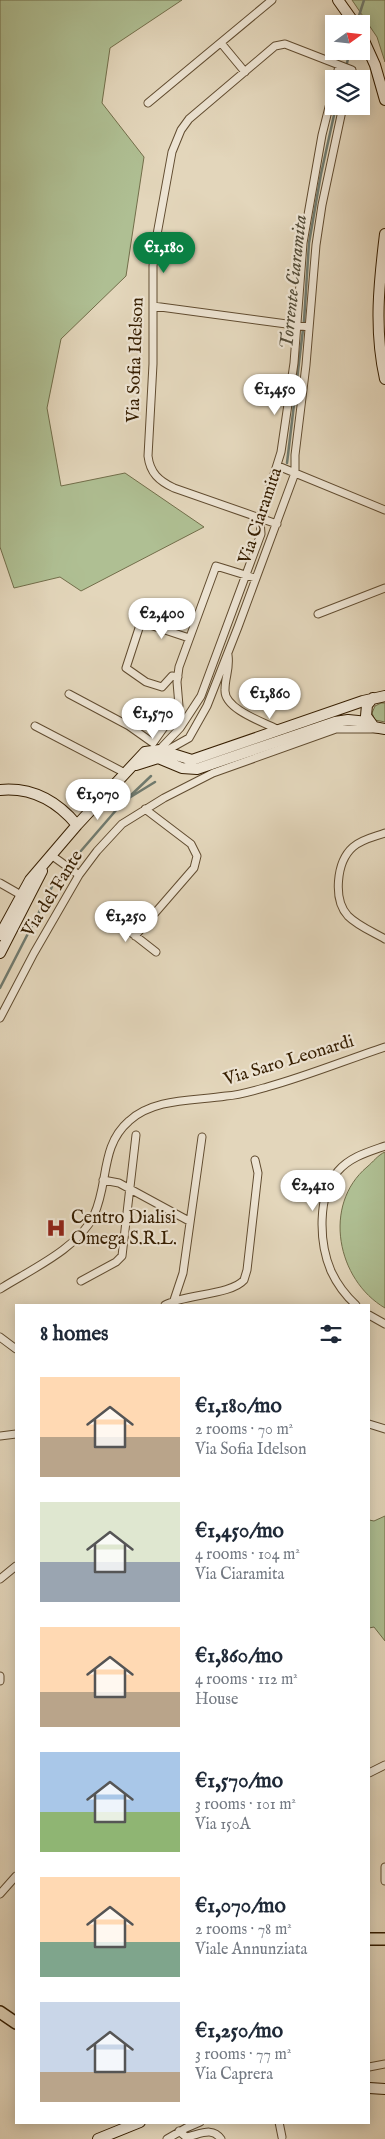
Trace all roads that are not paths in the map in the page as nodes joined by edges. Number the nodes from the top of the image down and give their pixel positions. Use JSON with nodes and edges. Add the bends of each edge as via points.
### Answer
{"nodes":[{"id":1,"x":272,"y":0,"type":"edge"},
{"id":2,"x":338,"y":0,"type":"edge"},
{"id":3,"x":349,"y":15,"type":"edge"},
{"id":4,"x":220,"y":43,"type":"junction"},
{"id":5,"x":370,"y":54,"type":"edge"},
{"id":6,"x":339,"y":66,"type":"junction"},
{"id":7,"x":338,"y":70,"type":"edge"},
{"id":8,"x":352,"y":70,"type":"edge"},
{"id":9,"x":245,"y":72,"type":"junction"},
{"id":10,"x":385,"y":100,"type":"edge"},
{"id":11,"x":148,"y":103,"type":"dead end"},
{"id":12,"x":328,"y":115,"type":"edge"},
{"id":13,"x":341,"y":115,"type":"edge"},
{"id":14,"x":385,"y":234,"type":"edge"},
{"id":15,"x":298,"y":297,"type":"junction"},
{"id":16,"x":311,"y":297,"type":"junction"},
{"id":17,"x":154,"y":306,"type":"junction"},
{"id":18,"x":296,"y":326,"type":"junction"},
{"id":19,"x":309,"y":327,"type":"junction"},
{"id":20,"x":385,"y":379,"type":"edge"},
{"id":21,"x":278,"y":466,"type":"junction"},
{"id":22,"x":295,"y":473,"type":"junction"},
{"id":23,"x":385,"y":510,"type":"edge"},
{"id":24,"x":260,"y":519,"type":"junction"},
{"id":25,"x":277,"y":524,"type":"junction"},
{"id":26,"x":246,"y":576,"type":"junction"},
{"id":27,"x":256,"y":578,"type":"junction"},
{"id":28,"x":385,"y":588,"type":"edge"},
{"id":29,"x":318,"y":614,"type":"dead end"},
{"id":30,"x":189,"y":638,"type":"junction"},
{"id":31,"x":228,"y":654,"type":"junction"},
{"id":32,"x":178,"y":677,"type":"junction"},
{"id":33,"x":69,"y":694,"type":"dead end"},
{"id":34,"x":380,"y":696,"type":"edge"},
{"id":35,"x":368,"y":722,"type":"junction"},
{"id":36,"x":35,"y":726,"type":"dead end"},
{"id":37,"x":382,"y":729,"type":"edge"},
{"id":38,"x":279,"y":730,"type":"junction"},
{"id":39,"x":186,"y":742,"type":"junction"},
{"id":40,"x":159,"y":751,"type":"junction"},
{"id":41,"x":192,"y":760,"type":"junction"},
{"id":42,"x":210,"y":765,"type":"junction"},
{"id":43,"x":129,"y":769,"type":"junction"},
{"id":44,"x":189,"y":784,"type":"junction"},
{"id":45,"x":4,"y":790,"type":"edge"},
{"id":46,"x":0,"y":798,"type":"edge"},
{"id":47,"x":146,"y":809,"type":"junction"},
{"id":48,"x":77,"y":825,"type":"junction"},
{"id":49,"x":384,"y":835,"type":"edge"},
{"id":50,"x":52,"y":858,"type":"junction"},
{"id":51,"x":77,"y":873,"type":"junction"},
{"id":52,"x":0,"y":883,"type":"edge"},
{"id":53,"x":21,"y":896,"type":"junction"},
{"id":54,"x":110,"y":916,"type":"dead end"},
{"id":55,"x":0,"y":935,"type":"edge"},
{"id":56,"x":135,"y":936,"type":"junction"},
{"id":57,"x":385,"y":939,"type":"edge"},
{"id":58,"x":156,"y":952,"type":"dead end"},
{"id":59,"x":0,"y":953,"type":"edge"},
{"id":60,"x":0,"y":1018,"type":"edge"},
{"id":61,"x":385,"y":1047,"type":"edge"},
{"id":62,"x":136,"y":1135,"type":"dead end"},
{"id":63,"x":202,"y":1137,"type":"dead end"},
{"id":64,"x":385,"y":1146,"type":"edge"},
{"id":65,"x":255,"y":1160,"type":"dead end"},
{"id":66,"x":103,"y":1180,"type":"junction"},
{"id":67,"x":131,"y":1189,"type":"junction"},
{"id":68,"x":189,"y":1221,"type":"junction"},
{"id":69,"x":82,"y":1281,"type":"dead end"},
{"id":70,"x":0,"y":1289,"type":"edge"},
{"id":71,"x":174,"y":1300,"type":"junction"},
{"id":72,"x":167,"y":1304,"type":"edge"},
{"id":73,"x":355,"y":1304,"type":"edge"},
{"id":74,"x":370,"y":1316,"type":"edge"},
{"id":75,"x":385,"y":1324,"type":"edge"},
{"id":76,"x":0,"y":1337,"type":"edge"},
{"id":77,"x":15,"y":1348,"type":"edge"},
{"id":78,"x":370,"y":1424,"type":"edge"},
{"id":79,"x":385,"y":1429,"type":"edge"},
{"id":80,"x":15,"y":1434,"type":"edge"},
{"id":81,"x":0,"y":1436,"type":"edge"},
{"id":82,"x":15,"y":1567,"type":"edge"},
{"id":83,"x":0,"y":1579,"type":"edge"},
{"id":84,"x":385,"y":1765,"type":"edge"},
{"id":85,"x":370,"y":1772,"type":"edge"},
{"id":86,"x":385,"y":1867,"type":"edge"},
{"id":87,"x":15,"y":1877,"type":"edge"},
{"id":88,"x":385,"y":1881,"type":"edge"},
{"id":89,"x":0,"y":1894,"type":"edge"},
{"id":90,"x":370,"y":1939,"type":"edge"},
{"id":91,"x":385,"y":1939,"type":"edge"},
{"id":92,"x":0,"y":2012,"type":"edge"},
{"id":93,"x":15,"y":2022,"type":"edge"},
{"id":94,"x":385,"y":2064,"type":"edge"},
{"id":95,"x":370,"y":2066,"type":"edge"},
{"id":96,"x":370,"y":2088,"type":"edge"},
{"id":97,"x":385,"y":2089,"type":"edge"},
{"id":98,"x":135,"y":2124,"type":"edge"},
{"id":99,"x":196,"y":2124,"type":"edge"},
{"id":100,"x":279,"y":2124,"type":"edge"},
{"id":101,"x":179,"y":2132,"type":"junction"},
{"id":102,"x":282,"y":2137,"type":"dead end"},
{"id":103,"x":98,"y":2139,"type":"edge"},
{"id":104,"x":166,"y":2139,"type":"edge"},
{"id":105,"x":221,"y":2139,"type":"edge"}],
"edges":[{"from":1,"to":4,"type":"street"},
{"from":2,"to":3,"type":"main road"},
{"from":4,"to":9,"type":"street"},
{"from":4,"to":11,"type":"street"},
{"from":5,"to":10,"type":"main road"},
{"from":6,"to":7,"type":"street"},
{"from":6,"to":8,"type":"street"},
{"from":6,"to":9,"type":"street","name":"Via Sofia Idelson","via":[[280,44]]},
{"from":9,"to":17,"type":"street","name":"Via Sofia Idelson","via":[[189,119],[176,141],[156,240]]},
{"from":12,"to":15,"type":"street","name":"Via Ciaramita","via":[[308,211]]},
{"from":13,"to":16,"type":"street","name":"Via Ciaramita","via":[[322,206]]},
{"from":14,"to":20,"type":"main road","via":[[377,310]]},
{"from":15,"to":16,"type":"street"},
{"from":15,"to":18,"type":"street","name":"Via Ciaramita"},
{"from":16,"to":19,"type":"street","name":"Via Ciaramita"},
{"from":17,"to":18,"type":"street"},
{"from":17,"to":24,"type":"street","name":"Via Sofia Idelson","via":[[148,456],[151,469],[164,483],[174,488]]},
{"from":18,"to":19,"type":"street"},
{"from":18,"to":21,"type":"street","name":"Via Ciaramita","via":[[294,364]]},
{"from":19,"to":22,"type":"street","name":"Via Ciaramita","via":[[294,455]]},
{"from":21,"to":22,"type":"street"},
{"from":21,"to":24,"type":"street","name":"Via Ciaramita"},
{"from":22,"to":23,"type":"street"},
{"from":22,"to":25,"type":"street","name":"Via Ciaramita"},
{"from":24,"to":25,"type":"street","name":"Via Sofia Idelson"},
{"from":24,"to":26,"type":"street","name":"Via Ciaramita","via":[[261,534]]},
{"from":25,"to":27,"type":"street","name":"Via Ciaramita"},
{"from":26,"to":27,"type":"street"},
{"from":26,"to":30,"type":"street","via":[[216,566]]},
{"from":26,"to":40,"type":"street","name":"Via Ciaramita","via":[[201,696],[188,718]]},
{"from":27,"to":31,"type":"street","name":"Via Ciaramita"},
{"from":28,"to":29,"type":"street"},
{"from":30,"to":32,"type":"street"},
{"from":30,"to":32,"type":"street","via":[[141,622],[126,668],[146,682],[162,687],[172,676]]},
{"from":31,"to":38,"type":"street","via":[[230,667],[224,692],[229,703]]},
{"from":31,"to":39,"type":"street","name":"Via Ciaramita","via":[[207,706]]},
{"from":32,"to":40,"type":"street","via":[[179,706]]},
{"from":33,"to":40,"type":"street","via":[[129,726]]},
{"from":34,"to":35,"type":"main road","via":[[367,705]]},
{"from":34,"to":38,"type":"main road"},
{"from":35,"to":37,"type":"main road"},
{"from":35,"to":42,"type":"main road","via":[[335,722]]},
{"from":36,"to":43,"type":"street"},
{"from":37,"to":44,"type":"street","name":"Via del Fante","via":[[336,730]]},
{"from":38,"to":41,"type":"main road"},
{"from":39,"to":40,"type":"street"},
{"from":39,"to":41,"type":"street","via":[[185,754]]},
{"from":40,"to":41,"type":"main road"},
{"from":40,"to":42,"type":"main road","via":[[187,769]]},
{"from":40,"to":43,"type":"main road"},
{"from":40,"to":43,"type":"main road","via":[[145,752]]},
{"from":42,"to":44,"type":"street"},
{"from":43,"to":48,"type":"main road"},
{"from":44,"to":47,"type":"street","name":"Via del Fante"},
{"from":45,"to":46,"type":"street"},
{"from":45,"to":48,"type":"main road","via":[[23,791],[47,799]]},
{"from":47,"to":51,"type":"street","name":"Via del Fante","via":[[122,824]]},
{"from":47,"to":56,"type":"street","via":[[191,844],[197,860],[194,868]]},
{"from":48,"to":50,"type":"main road"},
{"from":49,"to":57,"type":"street","via":[[360,842],[348,852],[342,867],[339,893],[349,917]]},
{"from":50,"to":51,"type":"street"},
{"from":50,"to":53,"type":"main road","via":[[30,880]]},
{"from":50,"to":59,"type":"main road"},
{"from":51,"to":60,"type":"street","name":"Via del Fante"},
{"from":52,"to":53,"type":"street"},
{"from":53,"to":55,"type":"main road"},
{"from":54,"to":56,"type":"street"},
{"from":56,"to":58,"type":"street"},
{"from":61,"to":66,"type":"street","name":"Via Saro Leonardi","via":[[268,1087],[145,1110],[116,1135]]},
{"from":62,"to":67,"type":"street"},
{"from":63,"to":68,"type":"street"},
{"from":64,"to":73,"type":"street","via":[[345,1164],[333,1177],[325,1201],[323,1240],[327,1260],[339,1285]]},
{"from":65,"to":71,"type":"street","via":[[258,1173],[244,1280],[232,1288]]},
{"from":66,"to":67,"type":"street"},
{"from":66,"to":70,"type":"street","name":"Via Saro Leonardi","via":[[97,1208],[83,1232],[56,1254]]},
{"from":67,"to":68,"type":"street"},
{"from":67,"to":69,"type":"street","via":[[122,1256]]},
{"from":68,"to":71,"type":"street","via":[[183,1273]]},
{"from":71,"to":72,"type":"street"},
{"from":74,"to":75,"type":"street"},
{"from":76,"to":77,"type":"street"},
{"from":78,"to":79,"type":"street"},
{"from":80,"to":81,"type":"street"},
{"from":82,"to":83,"type":"street"},
{"from":84,"to":85,"type":"street"},
{"from":86,"to":88,"type":"street"},
{"from":87,"to":89,"type":"street"},
{"from":90,"to":91,"type":"main road"},
{"from":92,"to":93,"type":"main road"},
{"from":94,"to":95,"type":"street"},
{"from":96,"to":97,"type":"main road"},
{"from":98,"to":103,"type":"main road"},
{"from":99,"to":101,"type":"street"},
{"from":100,"to":102,"type":"street"},
{"from":101,"to":104,"type":"street"},
{"from":101,"to":105,"type":"street","via":[[186,2137],[215,2132]]}]}
